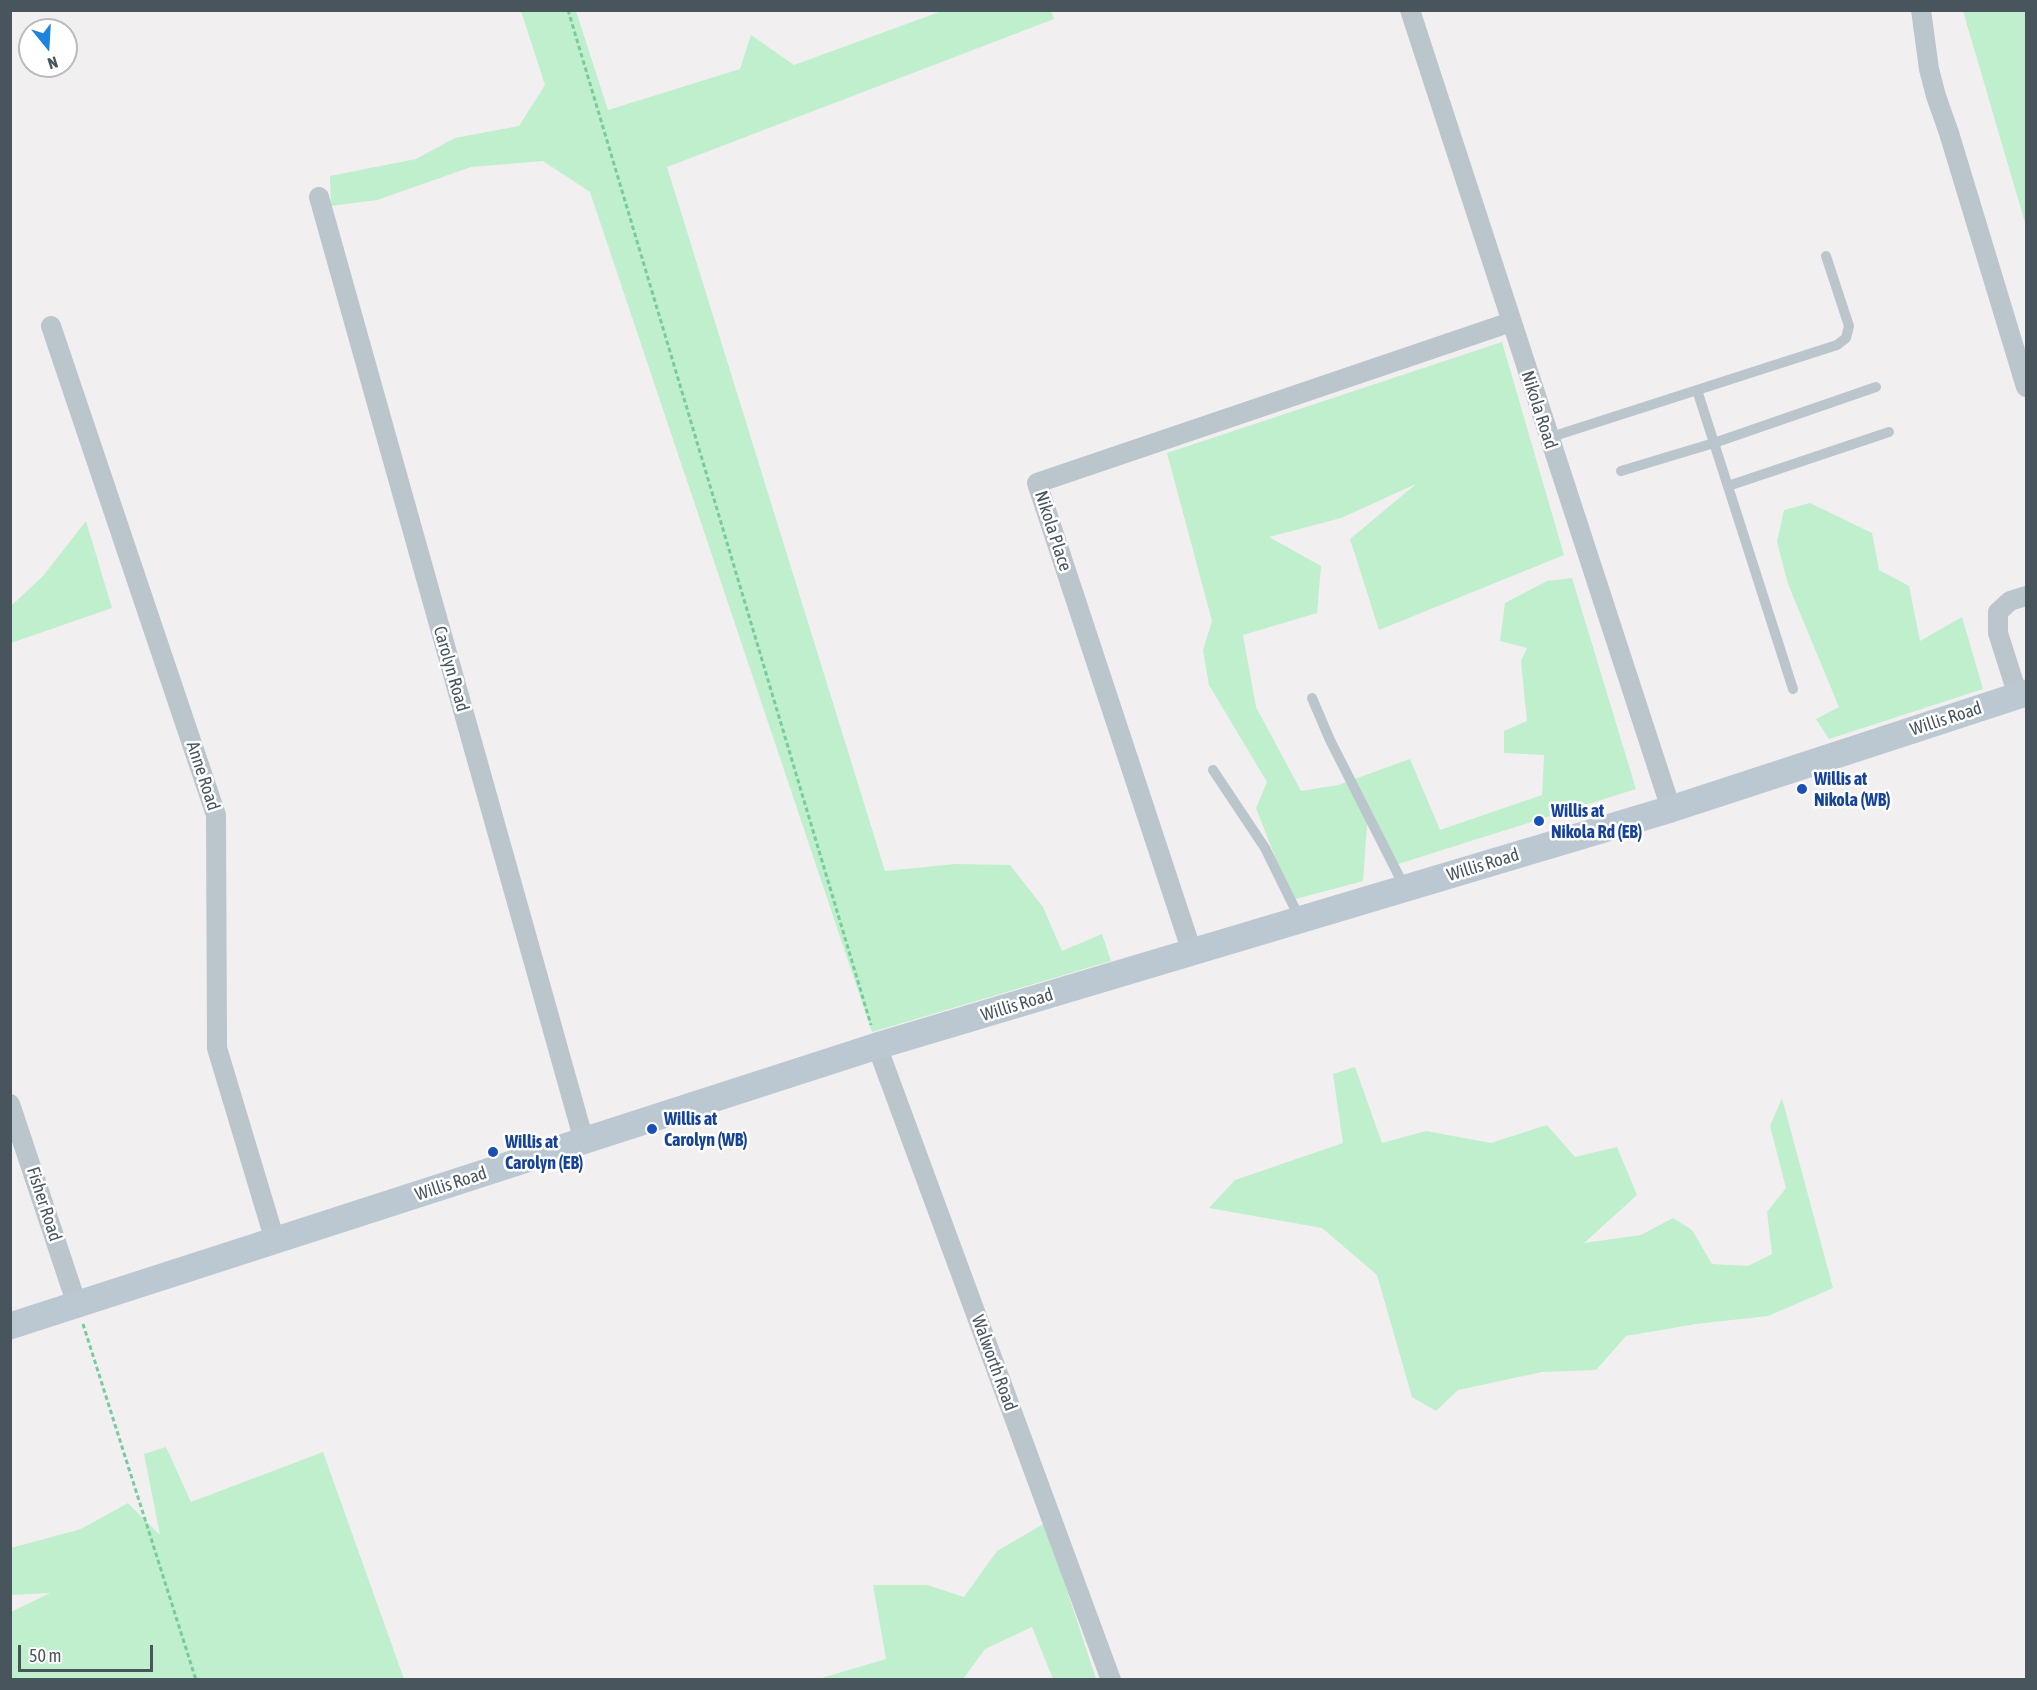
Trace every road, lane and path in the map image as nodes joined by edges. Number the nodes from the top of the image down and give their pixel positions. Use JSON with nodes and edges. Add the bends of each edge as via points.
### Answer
{"nodes":[{"id":1,"x":568,"y":10,"type":"edge"},
{"id":2,"x":1410,"y":10,"type":"edge"},
{"id":3,"x":1921,"y":10,"type":"edge"},
{"id":4,"x":319,"y":197,"type":"dead end"},
{"id":5,"x":1826,"y":256,"type":"dead end"},
{"id":6,"x":1510,"y":322,"type":"junction"},
{"id":7,"x":51,"y":326,"type":"dead end"},
{"id":8,"x":1876,"y":387,"type":"dead end"},
{"id":9,"x":2026,"y":387,"type":"edge"},
{"id":10,"x":1697,"y":390,"type":"junction"},
{"id":11,"x":1889,"y":432,"type":"dead end"},
{"id":12,"x":1548,"y":438,"type":"junction"},
{"id":13,"x":1714,"y":442,"type":"junction"},
{"id":14,"x":1621,"y":471,"type":"dead end"},
{"id":15,"x":1728,"y":486,"type":"junction"},
{"id":16,"x":2026,"y":596,"type":"edge"},
{"id":17,"x":1793,"y":689,"type":"dead end"},
{"id":18,"x":2022,"y":694,"type":"edge"},
{"id":19,"x":1312,"y":698,"type":"dead end"},
{"id":20,"x":1213,"y":770,"type":"dead end"},
{"id":21,"x":1671,"y":809,"type":"junction"},
{"id":22,"x":1405,"y":889,"type":"junction"},
{"id":23,"x":1300,"y":920,"type":"junction"},
{"id":24,"x":1192,"y":952,"type":"junction"},
{"id":25,"x":877,"y":1046,"type":"junction"},
{"id":26,"x":10,"y":1104,"type":"edge"},
{"id":27,"x":584,"y":1141,"type":"junction"},
{"id":28,"x":275,"y":1240,"type":"junction"},
{"id":29,"x":77,"y":1305,"type":"junction"},
{"id":30,"x":10,"y":1326,"type":"edge"},
{"id":31,"x":196,"y":1680,"type":"edge"},
{"id":32,"x":1111,"y":1680,"type":"edge"}],
"edges":[{"from":1,"to":25,"type":"path"},
{"from":2,"to":6,"type":"street","name":"Nikola Road"},
{"from":3,"to":9,"type":"street","via":[[1936,96]]},
{"from":4,"to":27,"type":"street","name":"Carolyn Road"},
{"from":5,"to":10,"type":"lane","via":[[1849,326],[1846,338],[1837,345]]},
{"from":6,"to":12,"type":"street","name":"Nikola Road"},
{"from":6,"to":24,"type":"street","name":"Nikola Place","via":[[1037,483]]},
{"from":7,"to":28,"type":"street","name":"Anne Road","via":[[216,815],[217,1048]]},
{"from":8,"to":13,"type":"lane"},
{"from":10,"to":12,"type":"lane"},
{"from":10,"to":13,"type":"lane"},
{"from":11,"to":15,"type":"lane"},
{"from":12,"to":21,"type":"street","name":"Nikola Road"},
{"from":13,"to":14,"type":"lane"},
{"from":13,"to":15,"type":"lane"},
{"from":15,"to":17,"type":"lane"},
{"from":16,"to":18,"type":"street","via":[[2010,601],[1998,612],[1998,633]]},
{"from":18,"to":21,"type":"street","name":"Willis Road"},
{"from":19,"to":22,"type":"lane"},
{"from":20,"to":23,"type":"lane","via":[[1265,848]]},
{"from":21,"to":22,"type":"street","name":"Willis Road"},
{"from":22,"to":23,"type":"street","name":"Willis Road"},
{"from":23,"to":24,"type":"street","name":"Willis Road"},
{"from":24,"to":25,"type":"street","name":"Willis Road"},
{"from":25,"to":27,"type":"street","name":"Willis Road"},
{"from":25,"to":32,"type":"street","name":"Walworth Road"},
{"from":26,"to":29,"type":"street","name":"Fisher Road"},
{"from":27,"to":28,"type":"street","name":"Willis Road"},
{"from":28,"to":29,"type":"street","name":"Willis Road"},
{"from":29,"to":30,"type":"street","name":"Willis Road"},
{"from":29,"to":31,"type":"path"}]}
